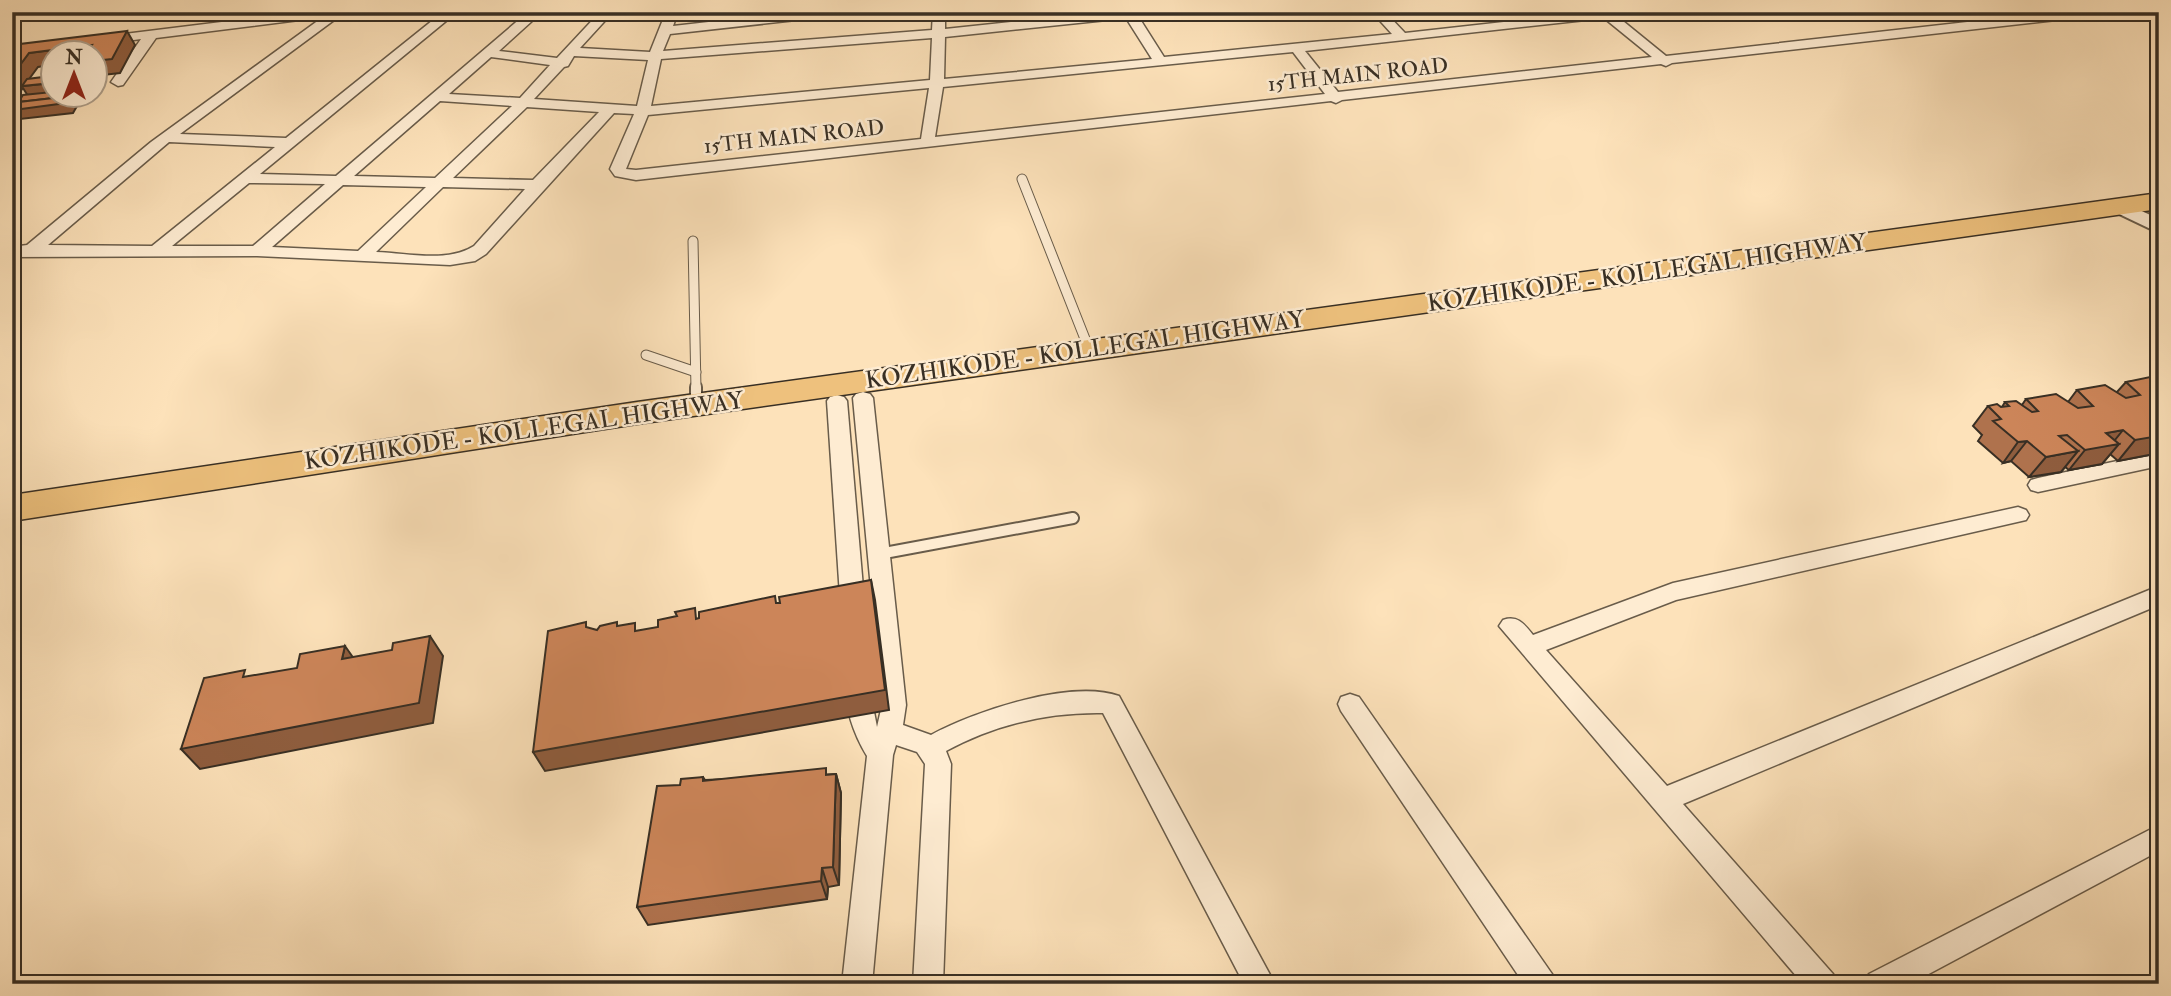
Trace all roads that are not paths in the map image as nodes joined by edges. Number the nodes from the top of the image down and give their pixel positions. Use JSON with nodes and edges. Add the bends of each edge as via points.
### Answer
{"nodes":[{"id":1,"x":238,"y":12,"type":"edge"},
{"id":2,"x":337,"y":12,"type":"edge"},
{"id":3,"x":451,"y":12,"type":"edge"},
{"id":4,"x":536,"y":12,"type":"edge"},
{"id":5,"x":607,"y":12,"type":"edge"},
{"id":6,"x":672,"y":12,"type":"edge"},
{"id":7,"x":833,"y":12,"type":"edge"},
{"id":8,"x":939,"y":12,"type":"edge"},
{"id":9,"x":1378,"y":12,"type":"edge"},
{"id":10,"x":1628,"y":12,"type":"edge"},
{"id":11,"x":2092,"y":12,"type":"edge"},
{"id":12,"x":1135,"y":13,"type":"edge"},
{"id":13,"x":1606,"y":13,"type":"edge"},
{"id":14,"x":2047,"y":15,"type":"edge"},
{"id":15,"x":215,"y":27,"type":"junction"},
{"id":16,"x":664,"y":31,"type":"junction"},
{"id":17,"x":936,"y":34,"type":"junction"},
{"id":18,"x":151,"y":35,"type":"junction"},
{"id":19,"x":1404,"y":38,"type":"junction"},
{"id":20,"x":108,"y":40,"type":"edge"},
{"id":21,"x":1298,"y":50,"type":"junction"},
{"id":22,"x":488,"y":53,"type":"junction"},
{"id":23,"x":655,"y":56,"type":"junction"},
{"id":24,"x":568,"y":57,"type":"junction"},
{"id":25,"x":1160,"y":61,"type":"junction"},
{"id":26,"x":1666,"y":62,"type":"junction"},
{"id":27,"x":118,"y":82,"type":"dead end"},
{"id":28,"x":937,"y":84,"type":"junction"},
{"id":29,"x":437,"y":97,"type":"junction"},
{"id":30,"x":1336,"y":99,"type":"junction"},
{"id":31,"x":525,"y":101,"type":"junction"},
{"id":32,"x":610,"y":108,"type":"junction"},
{"id":33,"x":643,"y":111,"type":"junction"},
{"id":34,"x":166,"y":138,"type":"junction"},
{"id":35,"x":291,"y":143,"type":"junction"},
{"id":36,"x":927,"y":144,"type":"junction"},
{"id":37,"x":248,"y":178,"type":"junction"},
{"id":38,"x":342,"y":179,"type":"junction"},
{"id":39,"x":1022,"y":179,"type":"dead end"},
{"id":40,"x":440,"y":182,"type":"junction"},
{"id":41,"x":537,"y":185,"type":"junction"},
{"id":42,"x":2147,"y":213,"type":"edge"},
{"id":43,"x":693,"y":241,"type":"dead end"},
{"id":44,"x":32,"y":250,"type":"junction"},
{"id":45,"x":257,"y":251,"type":"junction"},
{"id":46,"x":12,"y":252,"type":"edge"},
{"id":47,"x":154,"y":252,"type":"junction"},
{"id":48,"x":361,"y":257,"type":"junction"},
{"id":49,"x":1089,"y":349,"type":"junction"},
{"id":50,"x":646,"y":355,"type":"dead end"},
{"id":51,"x":696,"y":372,"type":"junction"},
{"id":52,"x":850,"y":400,"type":"junction"},
{"id":53,"x":696,"y":406,"type":"junction"},
{"id":54,"x":2159,"y":459,"type":"edge"},
{"id":55,"x":2038,"y":485,"type":"dead end"},
{"id":56,"x":12,"y":508,"type":"edge"},
{"id":57,"x":2018,"y":515,"type":"dead end"},
{"id":58,"x":12,"y":518,"type":"edge"},
{"id":59,"x":1073,"y":518,"type":"dead end"},
{"id":60,"x":879,"y":554,"type":"junction"},
{"id":61,"x":2159,"y":594,"type":"edge"},
{"id":62,"x":1511,"y":626,"type":"dead end"},
{"id":63,"x":855,"y":629,"type":"edge"},
{"id":64,"x":1530,"y":647,"type":"junction"},
{"id":65,"x":858,"y":669,"type":"edge"},
{"id":66,"x":1350,"y":704,"type":"dead end"},
{"id":67,"x":884,"y":744,"type":"junction"},
{"id":68,"x":931,"y":747,"type":"junction"},
{"id":69,"x":1663,"y":800,"type":"junction"},
{"id":70,"x":2159,"y":837,"type":"edge"},
{"id":71,"x":857,"y":984,"type":"edge"},
{"id":72,"x":928,"y":984,"type":"edge"},
{"id":73,"x":1260,"y":984,"type":"edge"},
{"id":74,"x":1542,"y":984,"type":"edge"},
{"id":75,"x":1823,"y":984,"type":"edge"},
{"id":76,"x":1879,"y":984,"type":"edge"}],
"edges":[{"from":1,"to":15,"type":"street"},
{"from":2,"to":15,"type":"street"},
{"from":2,"to":34,"type":"street"},
{"from":3,"to":35,"type":"street"},
{"from":4,"to":22,"type":"street"},
{"from":5,"to":24,"type":"street"},
{"from":6,"to":16,"type":"street"},
{"from":7,"to":16,"type":"street"},
{"from":8,"to":17,"type":"street"},
{"from":9,"to":19,"type":"street"},
{"from":10,"to":13,"type":"street"},
{"from":11,"to":14,"type":"street","name":"15TH MAIN ROAD"},
{"from":12,"to":17,"type":"street"},
{"from":12,"to":25,"type":"street"},
{"from":13,"to":19,"type":"street"},
{"from":13,"to":26,"type":"street"},
{"from":14,"to":26,"type":"street","name":"15TH MAIN ROAD"},
{"from":15,"to":18,"type":"street"},
{"from":16,"to":23,"type":"street"},
{"from":17,"to":23,"type":"street"},
{"from":17,"to":28,"type":"street"},
{"from":18,"to":20,"type":"street"},
{"from":18,"to":27,"type":"street"},
{"from":19,"to":21,"type":"street"},
{"from":21,"to":25,"type":"street"},
{"from":21,"to":30,"type":"street"},
{"from":22,"to":24,"type":"street"},
{"from":22,"to":29,"type":"street"},
{"from":23,"to":24,"type":"street"},
{"from":23,"to":33,"type":"street"},
{"from":24,"to":31,"type":"street"},
{"from":25,"to":28,"type":"street"},
{"from":26,"to":30,"type":"street","name":"15TH MAIN ROAD"},
{"from":28,"to":33,"type":"street"},
{"from":28,"to":36,"type":"street"},
{"from":29,"to":31,"type":"street"},
{"from":29,"to":38,"type":"street"},
{"from":30,"to":36,"type":"street","name":"15TH MAIN ROAD"},
{"from":31,"to":32,"type":"street"},
{"from":31,"to":40,"type":"street"},
{"from":32,"to":33,"type":"street"},
{"from":32,"to":41,"type":"street"},
{"from":33,"to":36,"type":"street","name":"15TH MAIN ROAD","via":[[620,173]]},
{"from":34,"to":35,"type":"street"},
{"from":34,"to":44,"type":"street"},
{"from":35,"to":37,"type":"street"},
{"from":37,"to":38,"type":"street"},
{"from":37,"to":47,"type":"street"},
{"from":38,"to":40,"type":"street"},
{"from":38,"to":45,"type":"street"},
{"from":39,"to":49,"type":"lane"},
{"from":40,"to":41,"type":"street"},
{"from":40,"to":48,"type":"street"},
{"from":41,"to":48,"type":"street","via":[[474,255],[450,260]]},
{"from":42,"to":49,"type":"main road","name":"KOZHIKODE - KOLLEGAL HIGHWAY"},
{"from":42,"to":52,"type":"main road"},
{"from":43,"to":51,"type":"lane"},
{"from":44,"to":46,"type":"street"},
{"from":44,"to":47,"type":"street"},
{"from":45,"to":47,"type":"street"},
{"from":45,"to":48,"type":"street"},
{"from":49,"to":53,"type":"main road","name":"KOZHIKODE - KOLLEGAL HIGHWAY"},
{"from":50,"to":51,"type":"lane"},
{"from":51,"to":53,"type":"lane"},
{"from":52,"to":58,"type":"main road"},
{"from":52,"to":60,"type":"street"},
{"from":52,"to":63,"type":"street"},
{"from":53,"to":56,"type":"main road","name":"KOZHIKODE - KOLLEGAL HIGHWAY"},
{"from":54,"to":55,"type":"street"},
{"from":57,"to":64,"type":"street","via":[[1673,592]]},
{"from":59,"to":60,"type":"lane"},
{"from":60,"to":67,"type":"street","via":[[894,705]]},
{"from":61,"to":69,"type":"street"},
{"from":62,"to":64,"type":"street"},
{"from":64,"to":69,"type":"street"},
{"from":65,"to":67,"type":"street","via":[[865,730]]},
{"from":66,"to":74,"type":"street"},
{"from":67,"to":68,"type":"street","via":[[925,742]]},
{"from":67,"to":71,"type":"street"},
{"from":68,"to":72,"type":"street","via":[[938,764]]},
{"from":68,"to":73,"type":"street","via":[[1000,716],[1088,702],[1110,704]]},
{"from":69,"to":75,"type":"street"},
{"from":70,"to":76,"type":"street"}]}
